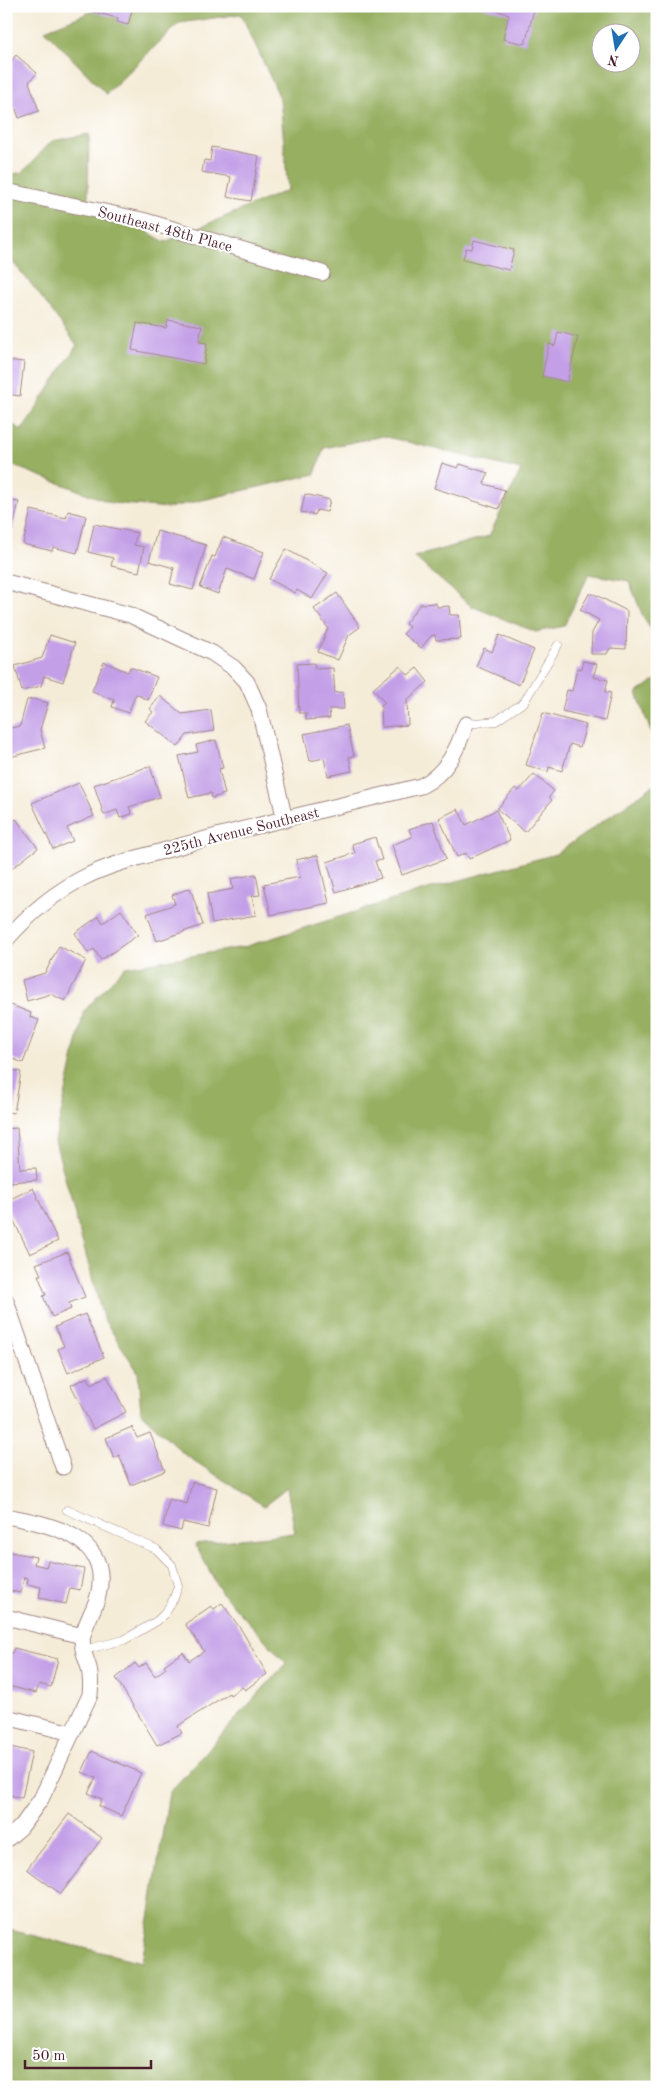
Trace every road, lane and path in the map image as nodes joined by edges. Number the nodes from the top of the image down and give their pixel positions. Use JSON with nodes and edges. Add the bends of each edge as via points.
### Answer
{"nodes":[{"id":1,"x":6,"y":191,"type":"edge"},
{"id":2,"x":322,"y":273,"type":"dead end"},
{"id":3,"x":6,"y":582,"type":"edge"},
{"id":4,"x":558,"y":645,"type":"dead end"},
{"id":5,"x":466,"y":724,"type":"joint"},
{"id":6,"x":285,"y":820,"type":"junction"},
{"id":7,"x":6,"y":940,"type":"edge"},
{"id":8,"x":6,"y":1301,"type":"edge"},
{"id":9,"x":63,"y":1467,"type":"dead end"},
{"id":10,"x":67,"y":1510,"type":"dead end"},
{"id":11,"x":6,"y":1516,"type":"edge"},
{"id":12,"x":6,"y":1617,"type":"edge"},
{"id":13,"x":83,"y":1643,"type":"junction"},
{"id":14,"x":6,"y":1717,"type":"edge"},
{"id":15,"x":72,"y":1733,"type":"junction"},
{"id":16,"x":6,"y":1840,"type":"edge"}],
"edges":[{"from":1,"to":2,"type":"street","name":"Southeast 48th Place","via":[[142,220]]},
{"from":3,"to":6,"type":"street","via":[[130,615],[212,653],[234,668],[247,682],[259,709]]},
{"from":4,"to":5,"type":"lane","via":[[524,702],[496,720]]},
{"from":5,"to":6,"type":"street","name":"225th Avenue Southeast","via":[[452,757],[433,780],[421,786]]},
{"from":6,"to":7,"type":"street","name":"225th Avenue Southeast","via":[[202,840],[84,877],[50,898]]},
{"from":8,"to":9,"type":"street"},
{"from":10,"to":13,"type":"lane","via":[[156,1549],[172,1565],[178,1586],[166,1612],[157,1621],[124,1640]]},
{"from":11,"to":13,"type":"street","via":[[61,1529],[91,1549],[98,1564],[100,1580]]},
{"from":12,"to":13,"type":"street"},
{"from":13,"to":15,"type":"street","via":[[91,1681],[90,1695]]},
{"from":14,"to":15,"type":"street"},
{"from":15,"to":16,"type":"street","via":[[41,1800]]}]}
